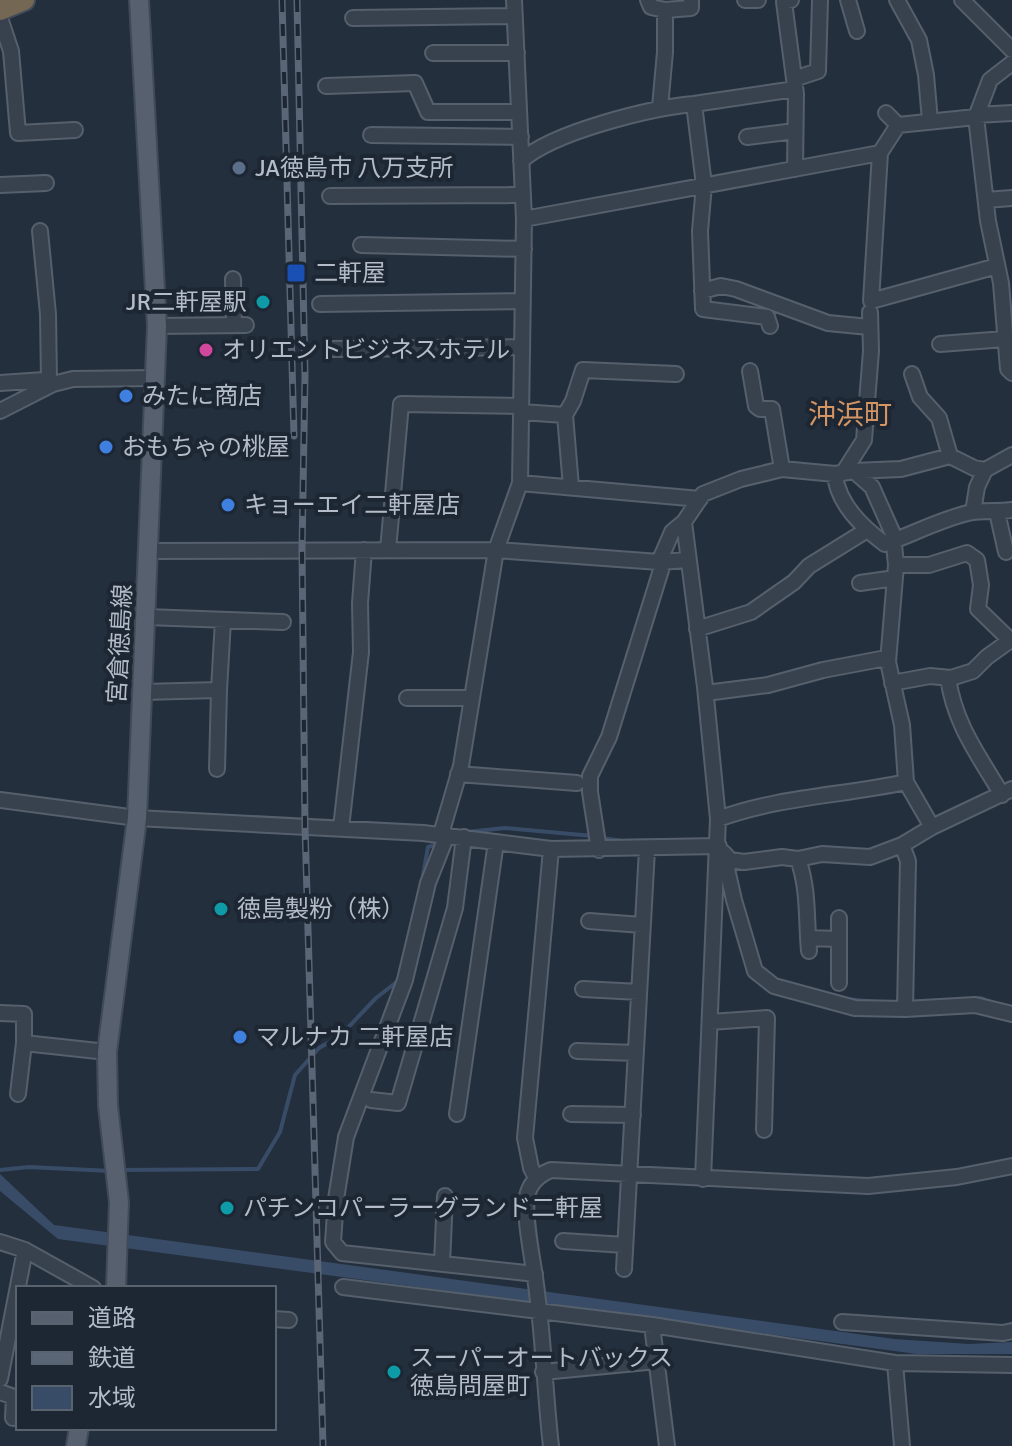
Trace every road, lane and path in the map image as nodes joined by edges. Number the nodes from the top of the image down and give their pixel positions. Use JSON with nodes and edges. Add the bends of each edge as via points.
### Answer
{"nodes":[{"id":1,"x":24,"y":0,"type":"edge"},
{"id":2,"x":139,"y":0,"type":"edge"},
{"id":3,"x":514,"y":0,"type":"edge"},
{"id":4,"x":648,"y":0,"type":"edge"},
{"id":5,"x":691,"y":0,"type":"edge"},
{"id":6,"x":745,"y":0,"type":"edge"},
{"id":7,"x":758,"y":0,"type":"edge"},
{"id":8,"x":820,"y":0,"type":"edge"},
{"id":9,"x":848,"y":0,"type":"edge"},
{"id":10,"x":897,"y":0,"type":"edge"},
{"id":11,"x":962,"y":0,"type":"edge"},
{"id":12,"x":786,"y":1,"type":"edge"},
{"id":13,"x":0,"y":10,"type":"edge"},
{"id":14,"x":665,"y":10,"type":"junction"},
{"id":15,"x":515,"y":16,"type":"junction"},
{"id":16,"x":0,"y":18,"type":"edge"},
{"id":17,"x":353,"y":18,"type":"dead end"},
{"id":18,"x":857,"y":31,"type":"dead end"},
{"id":19,"x":1012,"y":50,"type":"edge"},
{"id":20,"x":433,"y":53,"type":"dead end"},
{"id":21,"x":517,"y":53,"type":"junction"},
{"id":22,"x":1012,"y":63,"type":"edge"},
{"id":23,"x":326,"y":86,"type":"dead end"},
{"id":24,"x":795,"y":88,"type":"junction"},
{"id":25,"x":694,"y":104,"type":"junction"},
{"id":26,"x":742,"y":104,"type":"dead end"},
{"id":27,"x":660,"y":107,"type":"junction"},
{"id":28,"x":519,"y":112,"type":"junction"},
{"id":29,"x":886,"y":113,"type":"dead end"},
{"id":30,"x":1012,"y":113,"type":"edge"},
{"id":31,"x":976,"y":116,"type":"junction"},
{"id":32,"x":930,"y":121,"type":"junction"},
{"id":33,"x":898,"y":125,"type":"junction"},
{"id":34,"x":75,"y":130,"type":"dead end"},
{"id":35,"x":795,"y":131,"type":"junction"},
{"id":36,"x":371,"y":135,"type":"dead end"},
{"id":37,"x":747,"y":137,"type":"dead end"},
{"id":38,"x":520,"y":138,"type":"junction"},
{"id":39,"x":880,"y":153,"type":"junction"},
{"id":40,"x":526,"y":156,"type":"junction"},
{"id":41,"x":795,"y":169,"type":"junction"},
{"id":42,"x":46,"y":183,"type":"dead end"},
{"id":43,"x":0,"y":185,"type":"edge"},
{"id":44,"x":704,"y":185,"type":"junction"},
{"id":45,"x":523,"y":195,"type":"junction"},
{"id":46,"x":330,"y":196,"type":"dead end"},
{"id":47,"x":1012,"y":198,"type":"edge"},
{"id":48,"x":986,"y":200,"type":"junction"},
{"id":49,"x":524,"y":219,"type":"junction"},
{"id":50,"x":40,"y":231,"type":"dead end"},
{"id":51,"x":361,"y":245,"type":"dead end"},
{"id":52,"x":524,"y":249,"type":"junction"},
{"id":53,"x":997,"y":266,"type":"junction"},
{"id":54,"x":233,"y":279,"type":"dead end"},
{"id":55,"x":702,"y":291,"type":"junction"},
{"id":56,"x":523,"y":301,"type":"junction"},
{"id":57,"x":320,"y":304,"type":"dead end"},
{"id":58,"x":157,"y":326,"type":"junction"},
{"id":59,"x":770,"y":326,"type":"dead end"},
{"id":60,"x":1005,"y":339,"type":"junction"},
{"id":61,"x":940,"y":344,"type":"dead end"},
{"id":62,"x":522,"y":347,"type":"junction"},
{"id":63,"x":331,"y":349,"type":"dead end"},
{"id":64,"x":750,"y":371,"type":"dead end"},
{"id":65,"x":1012,"y":373,"type":"edge"},
{"id":66,"x":676,"y":374,"type":"dead end"},
{"id":67,"x":912,"y":374,"type":"dead end"},
{"id":68,"x":155,"y":378,"type":"junction"},
{"id":69,"x":51,"y":382,"type":"junction"},
{"id":70,"x":0,"y":383,"type":"edge"},
{"id":71,"x":521,"y":409,"type":"junction"},
{"id":72,"x":0,"y":411,"type":"edge"},
{"id":73,"x":565,"y":415,"type":"junction"},
{"id":74,"x":1012,"y":455,"type":"edge"},
{"id":75,"x":950,"y":456,"type":"junction"},
{"id":76,"x":782,"y":469,"type":"junction"},
{"id":77,"x":985,"y":470,"type":"junction"},
{"id":78,"x":844,"y":473,"type":"junction"},
{"id":79,"x":520,"y":483,"type":"junction"},
{"id":80,"x":571,"y":487,"type":"junction"},
{"id":81,"x":700,"y":499,"type":"junction"},
{"id":82,"x":1005,"y":511,"type":"edge"},
{"id":83,"x":973,"y":512,"type":"junction"},
{"id":84,"x":684,"y":522,"type":"junction"},
{"id":85,"x":867,"y":530,"type":"junction"},
{"id":86,"x":894,"y":540,"type":"junction"},
{"id":87,"x":364,"y":550,"type":"junction"},
{"id":88,"x":388,"y":550,"type":"junction"},
{"id":89,"x":496,"y":550,"type":"junction"},
{"id":90,"x":149,"y":551,"type":"junction"},
{"id":91,"x":1006,"y":552,"type":"dead end"},
{"id":92,"x":688,"y":560,"type":"junction"},
{"id":93,"x":659,"y":562,"type":"junction"},
{"id":94,"x":895,"y":572,"type":"junction"},
{"id":95,"x":860,"y":583,"type":"dead end"},
{"id":96,"x":146,"y":617,"type":"junction"},
{"id":97,"x":223,"y":620,"type":"junction"},
{"id":98,"x":283,"y":622,"type":"dead end"},
{"id":99,"x":697,"y":629,"type":"junction"},
{"id":100,"x":1011,"y":640,"type":"edge"},
{"id":101,"x":888,"y":662,"type":"junction"},
{"id":102,"x":948,"y":678,"type":"junction"},
{"id":103,"x":892,"y":683,"type":"junction"},
{"id":104,"x":219,"y":690,"type":"junction"},
{"id":105,"x":142,"y":692,"type":"junction"},
{"id":106,"x":706,"y":693,"type":"junction"},
{"id":107,"x":407,"y":698,"type":"dead end"},
{"id":108,"x":472,"y":698,"type":"junction"},
{"id":109,"x":217,"y":769,"type":"dead end"},
{"id":110,"x":458,"y":774,"type":"junction"},
{"id":111,"x":906,"y":782,"type":"junction"},
{"id":112,"x":577,"y":783,"type":"dead end"},
{"id":113,"x":1007,"y":792,"type":"edge"},
{"id":114,"x":0,"y":800,"type":"edge"},
{"id":115,"x":137,"y":818,"type":"junction"},
{"id":116,"x":718,"y":819,"type":"junction"},
{"id":117,"x":932,"y":827,"type":"junction"},
{"id":118,"x":341,"y":828,"type":"junction"},
{"id":119,"x":444,"y":835,"type":"junction"},
{"id":120,"x":464,"y":837,"type":"junction"},
{"id":121,"x":496,"y":842,"type":"junction"},
{"id":122,"x":902,"y":845,"type":"junction"},
{"id":123,"x":719,"y":846,"type":"junction"},
{"id":124,"x":551,"y":849,"type":"junction"},
{"id":125,"x":647,"y":849,"type":"junction"},
{"id":126,"x":599,"y":850,"type":"junction"},
{"id":127,"x":798,"y":859,"type":"junction"},
{"id":128,"x":730,"y":860,"type":"junction"},
{"id":129,"x":839,"y":918,"type":"dead end"},
{"id":130,"x":589,"y":921,"type":"dead end"},
{"id":131,"x":642,"y":925,"type":"junction"},
{"id":132,"x":837,"y":939,"type":"junction"},
{"id":133,"x":839,"y":983,"type":"dead end"},
{"id":134,"x":583,"y":989,"type":"dead end"},
{"id":135,"x":639,"y":992,"type":"junction"},
{"id":136,"x":905,"y":1009,"type":"junction"},
{"id":137,"x":0,"y":1013,"type":"edge"},
{"id":138,"x":1012,"y":1014,"type":"edge"},
{"id":139,"x":710,"y":1022,"type":"junction"},
{"id":140,"x":24,"y":1043,"type":"junction"},
{"id":141,"x":577,"y":1051,"type":"dead end"},
{"id":142,"x":107,"y":1052,"type":"junction"},
{"id":143,"x":636,"y":1053,"type":"junction"},
{"id":144,"x":18,"y":1094,"type":"dead end"},
{"id":145,"x":371,"y":1100,"type":"dead end"},
{"id":146,"x":457,"y":1114,"type":"dead end"},
{"id":147,"x":571,"y":1114,"type":"dead end"},
{"id":148,"x":633,"y":1115,"type":"junction"},
{"id":149,"x":764,"y":1130,"type":"dead end"},
{"id":150,"x":1012,"y":1166,"type":"edge"},
{"id":151,"x":630,"y":1174,"type":"junction"},
{"id":152,"x":536,"y":1178,"type":"junction"},
{"id":153,"x":703,"y":1179,"type":"junction"},
{"id":154,"x":445,"y":1196,"type":"dead end"},
{"id":155,"x":563,"y":1241,"type":"dead end"},
{"id":156,"x":0,"y":1242,"type":"edge"},
{"id":157,"x":625,"y":1245,"type":"junction"},
{"id":158,"x":25,"y":1250,"type":"junction"},
{"id":159,"x":442,"y":1263,"type":"junction"},
{"id":160,"x":624,"y":1269,"type":"dead end"},
{"id":161,"x":535,"y":1274,"type":"junction"},
{"id":162,"x":18,"y":1286,"type":"edge"},
{"id":163,"x":89,"y":1286,"type":"edge"},
{"id":164,"x":116,"y":1286,"type":"edge"},
{"id":165,"x":343,"y":1287,"type":"dead end"},
{"id":166,"x":16,"y":1296,"type":"edge"},
{"id":167,"x":540,"y":1312,"type":"junction"},
{"id":168,"x":842,"y":1322,"type":"dead end"},
{"id":169,"x":652,"y":1325,"type":"junction"},
{"id":170,"x":1012,"y":1331,"type":"edge"},
{"id":171,"x":657,"y":1361,"type":"junction"},
{"id":172,"x":895,"y":1363,"type":"junction"},
{"id":173,"x":1012,"y":1365,"type":"edge"},
{"id":174,"x":543,"y":1372,"type":"junction"},
{"id":175,"x":0,"y":1379,"type":"edge"},
{"id":176,"x":0,"y":1392,"type":"edge"},
{"id":177,"x":10,"y":1418,"type":"edge"},
{"id":178,"x":551,"y":1446,"type":"edge"},
{"id":179,"x":667,"y":1446,"type":"edge"},
{"id":180,"x":902,"y":1446,"type":"edge"}],
"edges":[{"from":1,"to":13,"type":"highway"},
{"from":2,"to":58,"type":"main road","name":"宮倉徳島線"},
{"from":3,"to":15,"type":"street"},
{"from":4,"to":14,"type":"street","via":[[651,7]]},
{"from":5,"to":14,"type":"street","via":[[691,8]]},
{"from":6,"to":7,"type":"street"},
{"from":8,"to":24,"type":"street","via":[[818,71]]},
{"from":9,"to":18,"type":"street"},
{"from":10,"to":32,"type":"street","via":[[919,40]]},
{"from":11,"to":19,"type":"street"},
{"from":12,"to":24,"type":"street"},
{"from":14,"to":27,"type":"street"},
{"from":15,"to":17,"type":"street"},
{"from":15,"to":21,"type":"street"},
{"from":16,"to":34,"type":"street","via":[[11,51],[18,133]]},
{"from":20,"to":21,"type":"street"},
{"from":21,"to":28,"type":"street"},
{"from":22,"to":31,"type":"street","via":[[990,80]]},
{"from":23,"to":28,"type":"street","via":[[415,83],[428,112]]},
{"from":24,"to":25,"type":"street"},
{"from":24,"to":26,"type":"street"},
{"from":24,"to":35,"type":"street"},
{"from":25,"to":27,"type":"street"},
{"from":25,"to":44,"type":"street"},
{"from":27,"to":40,"type":"street","via":[[590,128]]},
{"from":28,"to":38,"type":"street"},
{"from":29,"to":33,"type":"street"},
{"from":30,"to":31,"type":"street"},
{"from":31,"to":32,"type":"street"},
{"from":31,"to":48,"type":"street"},
{"from":32,"to":33,"type":"street"},
{"from":33,"to":39,"type":"street"},
{"from":35,"to":37,"type":"street"},
{"from":35,"to":41,"type":"street"},
{"from":36,"to":38,"type":"street"},
{"from":38,"to":40,"type":"street"},
{"from":39,"to":41,"type":"street"},
{"from":39,"to":53,"type":"street","via":[[871,301]]},
{"from":40,"to":45,"type":"street"},
{"from":41,"to":44,"type":"street"},
{"from":42,"to":43,"type":"street"},
{"from":44,"to":49,"type":"street"},
{"from":44,"to":55,"type":"street"},
{"from":45,"to":46,"type":"street"},
{"from":45,"to":49,"type":"street"},
{"from":47,"to":48,"type":"street"},
{"from":48,"to":53,"type":"street"},
{"from":49,"to":52,"type":"street"},
{"from":50,"to":69,"type":"street"},
{"from":51,"to":52,"type":"street"},
{"from":52,"to":56,"type":"street"},
{"from":53,"to":60,"type":"street"},
{"from":54,"to":58,"type":"street","via":[[240,325]]},
{"from":55,"to":59,"type":"street","via":[[703,309],[767,317]]},
{"from":55,"to":78,"type":"street","via":[[736,289],[828,323],[869,320],[864,440]]},
{"from":56,"to":57,"type":"street"},
{"from":56,"to":62,"type":"street"},
{"from":58,"to":68,"type":"main road","name":"宮倉徳島線"},
{"from":60,"to":61,"type":"street"},
{"from":60,"to":65,"type":"street"},
{"from":62,"to":63,"type":"street"},
{"from":62,"to":71,"type":"street"},
{"from":64,"to":76,"type":"street","via":[[756,406],[772,409]]},
{"from":66,"to":73,"type":"street","via":[[583,370]]},
{"from":67,"to":75,"type":"street","via":[[920,397],[939,418]]},
{"from":68,"to":69,"type":"street"},
{"from":68,"to":90,"type":"main road","name":"宮倉徳島線"},
{"from":69,"to":70,"type":"street"},
{"from":69,"to":72,"type":"street"},
{"from":71,"to":73,"type":"street"},
{"from":71,"to":79,"type":"street"},
{"from":71,"to":88,"type":"street","via":[[401,404]]},
{"from":73,"to":80,"type":"street"},
{"from":74,"to":77,"type":"street"},
{"from":75,"to":77,"type":"street"},
{"from":75,"to":78,"type":"street","via":[[901,469]]},
{"from":76,"to":78,"type":"street"},
{"from":76,"to":81,"type":"street","via":[[741,479]]},
{"from":77,"to":83,"type":"street"},
{"from":78,"to":85,"type":"street","via":[[836,490]]},
{"from":78,"to":86,"type":"street","via":[[872,487]]},
{"from":79,"to":80,"type":"street"},
{"from":79,"to":89,"type":"street"},
{"from":80,"to":81,"type":"street"},
{"from":81,"to":84,"type":"street"},
{"from":82,"to":83,"type":"street"},
{"from":82,"to":91,"type":"street"},
{"from":83,"to":86,"type":"street"},
{"from":84,"to":92,"type":"street"},
{"from":84,"to":93,"type":"street","via":[[672,532]]},
{"from":85,"to":86,"type":"street","via":[[885,544]]},
{"from":85,"to":99,"type":"street","via":[[809,566],[751,612]]},
{"from":86,"to":94,"type":"street"},
{"from":87,"to":88,"type":"street"},
{"from":87,"to":90,"type":"street"},
{"from":87,"to":118,"type":"street","via":[[361,652]]},
{"from":88,"to":89,"type":"street"},
{"from":89,"to":93,"type":"street"},
{"from":89,"to":108,"type":"street"},
{"from":90,"to":96,"type":"main road","name":"宮倉徳島線"},
{"from":92,"to":93,"type":"street"},
{"from":92,"to":99,"type":"street"},
{"from":93,"to":126,"type":"street","via":[[661,570],[609,737],[590,776]]},
{"from":94,"to":95,"type":"street"},
{"from":94,"to":100,"type":"street","via":[[967,553],[977,560],[978,609]]},
{"from":94,"to":101,"type":"street"},
{"from":96,"to":97,"type":"street"},
{"from":96,"to":105,"type":"main road","name":"宮倉徳島線"},
{"from":97,"to":98,"type":"street"},
{"from":97,"to":104,"type":"street"},
{"from":99,"to":106,"type":"street"},
{"from":100,"to":102,"type":"street","via":[[973,671]]},
{"from":101,"to":103,"type":"street"},
{"from":101,"to":106,"type":"street","via":[[881,659]]},
{"from":102,"to":103,"type":"street"},
{"from":102,"to":113,"type":"street","via":[[957,719]]},
{"from":103,"to":111,"type":"street","via":[[902,725]]},
{"from":104,"to":105,"type":"street"},
{"from":104,"to":109,"type":"street"},
{"from":105,"to":115,"type":"main road","name":"宮倉徳島線"},
{"from":106,"to":116,"type":"street"},
{"from":107,"to":108,"type":"street"},
{"from":108,"to":110,"type":"street"},
{"from":110,"to":112,"type":"street"},
{"from":110,"to":119,"type":"street"},
{"from":111,"to":116,"type":"street","via":[[757,805]]},
{"from":111,"to":117,"type":"street"},
{"from":113,"to":117,"type":"street"},
{"from":114,"to":115,"type":"street"},
{"from":115,"to":118,"type":"street"},
{"from":115,"to":142,"type":"main road","name":"宮倉徳島線"},
{"from":116,"to":123,"type":"street"},
{"from":117,"to":122,"type":"street"},
{"from":118,"to":119,"type":"street"},
{"from":119,"to":120,"type":"street"},
{"from":119,"to":159,"type":"street","via":[[405,980],[346,1137],[333,1242],[342,1253]]},
{"from":120,"to":121,"type":"street"},
{"from":120,"to":145,"type":"street","via":[[455,908],[398,1103]]},
{"from":121,"to":124,"type":"street"},
{"from":121,"to":146,"type":"street"},
{"from":122,"to":127,"type":"street","via":[[870,857],[822,854]]},
{"from":122,"to":136,"type":"street","via":[[908,861]]},
{"from":123,"to":125,"type":"street"},
{"from":123,"to":128,"type":"street"},
{"from":123,"to":139,"type":"street"},
{"from":124,"to":126,"type":"street"},
{"from":124,"to":152,"type":"street","via":[[525,1138]]},
{"from":125,"to":126,"type":"street"},
{"from":125,"to":131,"type":"street"},
{"from":127,"to":128,"type":"street"},
{"from":127,"to":132,"type":"street","via":[[809,907],[808,944]]},
{"from":128,"to":136,"type":"street","via":[[727,869],[755,971],[774,986],[833,1003]]},
{"from":129,"to":132,"type":"street"},
{"from":130,"to":131,"type":"street"},
{"from":131,"to":135,"type":"street"},
{"from":132,"to":133,"type":"street"},
{"from":134,"to":135,"type":"street"},
{"from":135,"to":143,"type":"street"},
{"from":136,"to":138,"type":"street","via":[[975,1005]]},
{"from":137,"to":140,"type":"street","via":[[24,1014]]},
{"from":139,"to":149,"type":"street","via":[[767,1018]]},
{"from":139,"to":153,"type":"street"},
{"from":140,"to":142,"type":"street"},
{"from":140,"to":144,"type":"street"},
{"from":141,"to":143,"type":"street"},
{"from":142,"to":164,"type":"main road","name":"宮倉徳島線","via":[[119,1202]]},
{"from":143,"to":148,"type":"street"},
{"from":147,"to":148,"type":"street"},
{"from":148,"to":151,"type":"street"},
{"from":150,"to":153,"type":"street","via":[[868,1186]]},
{"from":151,"to":152,"type":"street","via":[[551,1170]]},
{"from":151,"to":153,"type":"street"},
{"from":151,"to":157,"type":"street"},
{"from":152,"to":161,"type":"street","via":[[527,1197]]},
{"from":154,"to":159,"type":"street"},
{"from":155,"to":157,"type":"street"},
{"from":156,"to":158,"type":"street"},
{"from":157,"to":160,"type":"street"},
{"from":158,"to":162,"type":"street"},
{"from":158,"to":163,"type":"street"},
{"from":159,"to":161,"type":"street"},
{"from":161,"to":167,"type":"street"},
{"from":165,"to":167,"type":"street"},
{"from":166,"to":175,"type":"street"},
{"from":167,"to":169,"type":"street"},
{"from":167,"to":174,"type":"street"},
{"from":168,"to":170,"type":"street"},
{"from":169,"to":171,"type":"street"},
{"from":169,"to":172,"type":"street"},
{"from":171,"to":174,"type":"street"},
{"from":171,"to":179,"type":"street"},
{"from":172,"to":173,"type":"street"},
{"from":172,"to":180,"type":"street"},
{"from":174,"to":178,"type":"street"},
{"from":176,"to":177,"type":"street","via":[[14,1397]]}]}
